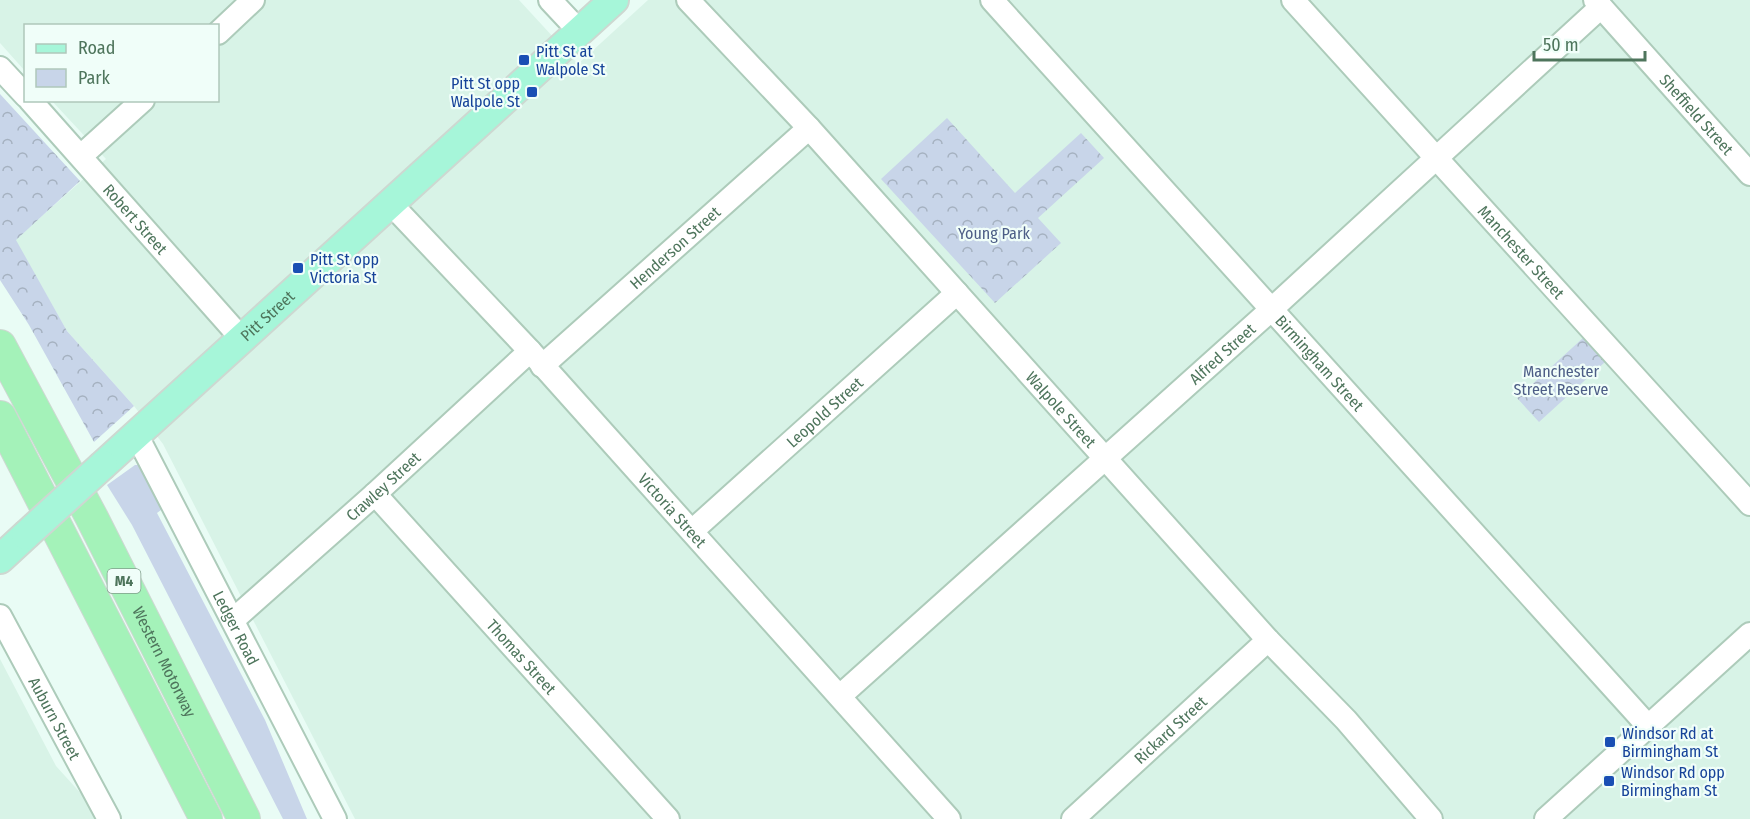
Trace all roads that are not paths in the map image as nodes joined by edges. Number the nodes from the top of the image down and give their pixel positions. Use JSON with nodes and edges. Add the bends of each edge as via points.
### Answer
{"nodes":[{"id":1,"x":253,"y":0,"type":"edge"},
{"id":2,"x":550,"y":0,"type":"edge"},
{"id":3,"x":614,"y":0,"type":"edge"},
{"id":4,"x":688,"y":0,"type":"edge"},
{"id":5,"x":992,"y":0,"type":"edge"},
{"id":6,"x":1293,"y":0,"type":"edge"},
{"id":7,"x":1598,"y":3,"type":"edge"},
{"id":8,"x":219,"y":32,"type":"edge"},
{"id":9,"x":579,"y":32,"type":"junction"},
{"id":10,"x":0,"y":68,"type":"edge"},
{"id":11,"x":24,"y":94,"type":"edge"},
{"id":12,"x":32,"y":102,"type":"edge"},
{"id":13,"x":141,"y":102,"type":"edge"},
{"id":14,"x":808,"y":128,"type":"junction"},
{"id":15,"x":81,"y":156,"type":"junction"},
{"id":16,"x":1437,"y":157,"type":"junction"},
{"id":17,"x":1750,"y":174,"type":"edge"},
{"id":18,"x":390,"y":204,"type":"junction"},
{"id":19,"x":957,"y":293,"type":"junction"},
{"id":20,"x":1272,"y":308,"type":"junction"},
{"id":21,"x":242,"y":339,"type":"junction"},
{"id":22,"x":0,"y":346,"type":"edge"},
{"id":23,"x":536,"y":359,"type":"junction"},
{"id":24,"x":0,"y":417,"type":"edge"},
{"id":25,"x":136,"y":434,"type":"junction"},
{"id":26,"x":1105,"y":458,"type":"junction"},
{"id":27,"x":375,"y":494,"type":"junction"},
{"id":28,"x":1750,"y":504,"type":"edge"},
{"id":29,"x":692,"y":531,"type":"junction"},
{"id":30,"x":0,"y":559,"type":"edge"},
{"id":31,"x":0,"y":616,"type":"edge"},
{"id":32,"x":233,"y":620,"type":"junction"},
{"id":33,"x":1750,"y":634,"type":"edge"},
{"id":34,"x":1268,"y":640,"type":"junction"},
{"id":35,"x":840,"y":696,"type":"junction"},
{"id":36,"x":1648,"y":726,"type":"junction"},
{"id":37,"x":1424,"y":817,"type":"edge"},
{"id":38,"x":109,"y":819,"type":"edge"},
{"id":39,"x":206,"y":819,"type":"edge"},
{"id":40,"x":244,"y":819,"type":"edge"},
{"id":41,"x":335,"y":819,"type":"edge"},
{"id":42,"x":668,"y":819,"type":"edge"},
{"id":43,"x":949,"y":819,"type":"edge"},
{"id":44,"x":1073,"y":819,"type":"edge"},
{"id":45,"x":1546,"y":819,"type":"edge"}],
"edges":[{"from":1,"to":8,"type":"street"},
{"from":2,"to":9,"type":"street"},
{"from":3,"to":9,"type":"main road","name":"Pitt Street"},
{"from":4,"to":14,"type":"street","name":"Walpole Street"},
{"from":5,"to":20,"type":"street","name":"Birmingham Street"},
{"from":6,"to":16,"type":"street","name":"Manchester Street"},
{"from":7,"to":16,"type":"street","name":"Alfred Street"},
{"from":7,"to":17,"type":"street","name":"Sheffield Street"},
{"from":9,"to":18,"type":"main road","name":"Pitt Street"},
{"from":10,"to":11,"type":"street"},
{"from":12,"to":15,"type":"street","name":"Robert Street"},
{"from":13,"to":15,"type":"street"},
{"from":14,"to":19,"type":"street","name":"Walpole Street"},
{"from":14,"to":23,"type":"street","name":"Henderson Street"},
{"from":15,"to":21,"type":"street","name":"Robert Street"},
{"from":16,"to":20,"type":"street","name":"Alfred Street"},
{"from":16,"to":28,"type":"street","name":"Manchester Street"},
{"from":18,"to":21,"type":"main road","name":"Pitt Street"},
{"from":18,"to":23,"type":"street","name":"Victoria Street"},
{"from":19,"to":26,"type":"street","name":"Walpole Street"},
{"from":19,"to":29,"type":"street","name":"Leopold Street"},
{"from":20,"to":26,"type":"street","name":"Alfred Street"},
{"from":20,"to":36,"type":"street","name":"Birmingham Street"},
{"from":21,"to":25,"type":"main road","name":"Pitt Street"},
{"from":22,"to":40,"type":"highway","name":"Western Motorway","number":"M4","via":[[87,508]]},
{"from":23,"to":27,"type":"street","name":"Crawley Street"},
{"from":23,"to":29,"type":"street","name":"Victoria Street"},
{"from":24,"to":39,"type":"highway","number":"M4"},
{"from":25,"to":30,"type":"main road","name":"Pitt Street","bridge":true},
{"from":25,"to":32,"type":"street","name":"Ledger Road"},
{"from":26,"to":34,"type":"street","name":"Walpole Street"},
{"from":26,"to":35,"type":"street","name":"Alfred Street"},
{"from":27,"to":32,"type":"street","name":"Crawley Street"},
{"from":27,"to":42,"type":"street","name":"Thomas Street"},
{"from":29,"to":35,"type":"street","name":"Victoria Street"},
{"from":31,"to":38,"type":"street","name":"Auburn Street"},
{"from":32,"to":41,"type":"street","name":"Ledger Road"},
{"from":33,"to":36,"type":"street"},
{"from":34,"to":37,"type":"street","name":"Walpole Street","via":[[1346,720]]},
{"from":34,"to":44,"type":"street","name":"Rickard Street"},
{"from":35,"to":43,"type":"street","name":"Victoria Street"},
{"from":36,"to":45,"type":"street"}]}
